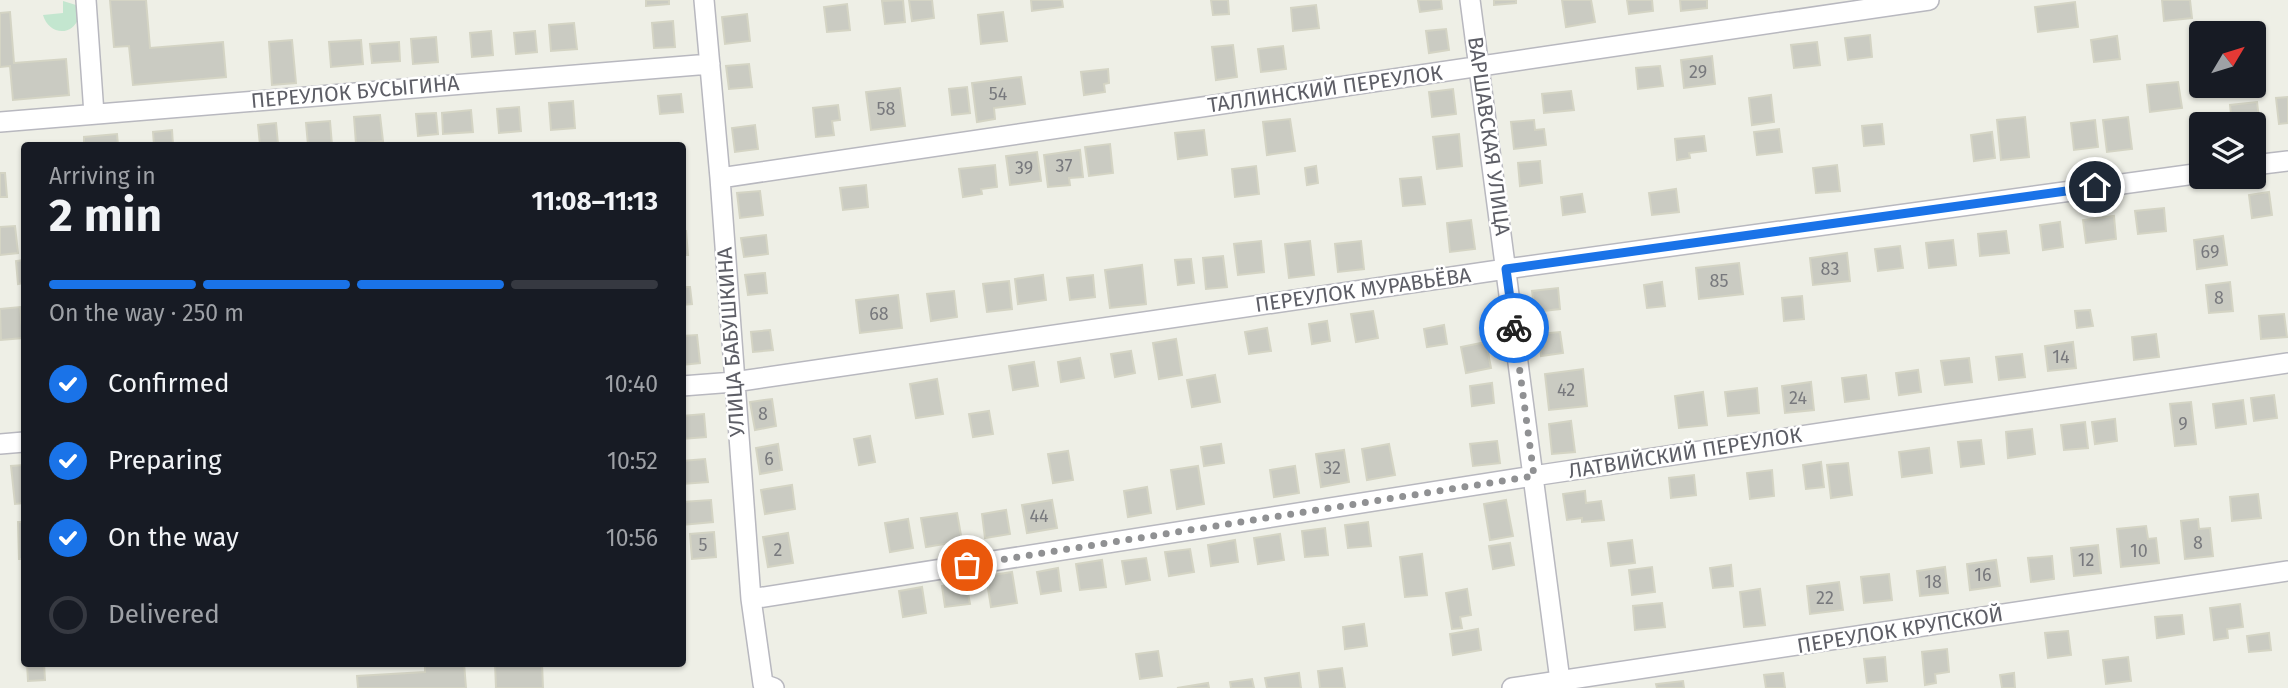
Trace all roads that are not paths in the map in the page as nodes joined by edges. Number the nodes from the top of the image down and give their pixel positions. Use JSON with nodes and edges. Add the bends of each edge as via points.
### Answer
{"nodes":[{"id":1,"x":86,"y":0,"type":"edge"},
{"id":2,"x":704,"y":0,"type":"edge"},
{"id":3,"x":1470,"y":0,"type":"edge"},
{"id":4,"x":1930,"y":0,"type":"edge"},
{"id":5,"x":710,"y":64,"type":"junction"},
{"id":6,"x":1480,"y":66,"type":"junction"},
{"id":7,"x":94,"y":114,"type":"junction"},
{"id":8,"x":0,"y":122,"type":"edge"},
{"id":9,"x":2288,"y":161,"type":"edge"},
{"id":10,"x":2266,"y":164,"type":"edge"},
{"id":11,"x":2189,"y":175,"type":"edge"},
{"id":12,"x":720,"y":178,"type":"junction"},
{"id":13,"x":1506,"y":269,"type":"junction"},
{"id":14,"x":2288,"y":363,"type":"edge"},
{"id":15,"x":733,"y":382,"type":"junction"},
{"id":16,"x":686,"y":386,"type":"edge"},
{"id":17,"x":21,"y":442,"type":"edge"},
{"id":18,"x":0,"y":444,"type":"edge"},
{"id":19,"x":1534,"y":476,"type":"junction"},
{"id":20,"x":2288,"y":571,"type":"edge"},
{"id":21,"x":751,"y":599,"type":"junction"},
{"id":22,"x":1561,"y":684,"type":"edge"},
{"id":23,"x":769,"y":686,"type":"edge"},
{"id":24,"x":1512,"y":688,"type":"edge"}],
"edges":[{"from":1,"to":7,"type":"street"},
{"from":2,"to":5,"type":"street","name":"УЛИЦА БАБУШКИНА"},
{"from":3,"to":6,"type":"street","name":"ВАРШАВСКАЯ УЛИЦА"},
{"from":4,"to":6,"type":"street","name":"ТАЛЛИНСКИЙ ПЕРЕУЛОК"},
{"from":5,"to":7,"type":"street","name":"ПЕРЕУЛОК БУСЫГИНА"},
{"from":5,"to":12,"type":"street","name":"УЛИЦА БАБУШКИНА"},
{"from":6,"to":12,"type":"street","name":"ТАЛЛИНСКИЙ ПЕРЕУЛОК"},
{"from":6,"to":13,"type":"street","name":"ВАРШАВСКАЯ УЛИЦА"},
{"from":7,"to":8,"type":"street","name":"ПЕРЕУЛОК БУСЫГИНА"},
{"from":9,"to":10,"type":"street"},
{"from":11,"to":13,"type":"street","name":"ПЕРЕУЛОК МУРАВЬЁВА"},
{"from":12,"to":15,"type":"street","name":"УЛИЦА БАБУШКИНА"},
{"from":13,"to":15,"type":"street","name":"ПЕРЕУЛОК МУРАВЬЁВА"},
{"from":13,"to":19,"type":"street","name":"ВАРШАВСКАЯ УЛИЦА"},
{"from":14,"to":19,"type":"street","name":"ЛАТВИЙСКИЙ ПЕРЕУЛОК"},
{"from":15,"to":16,"type":"street","name":"ПЕРЕУЛОК МУРАВЬЁВА"},
{"from":15,"to":21,"type":"street","name":"УЛИЦА БАБУШКИНА"},
{"from":17,"to":18,"type":"street"},
{"from":19,"to":21,"type":"street","name":"ЛАТВИЙСКИЙ ПЕРЕУЛОК"},
{"from":19,"to":22,"type":"street","name":"ВАРШАВСКАЯ УЛИЦА"},
{"from":20,"to":22,"type":"street","name":"ПЕРЕУЛОК КРУПСКОЙ"},
{"from":21,"to":23,"type":"street","name":"УЛИЦА БАБУШКИНА"},
{"from":22,"to":24,"type":"street","name":"ПЕРЕУЛОК КРУПСКОЙ"}]}
